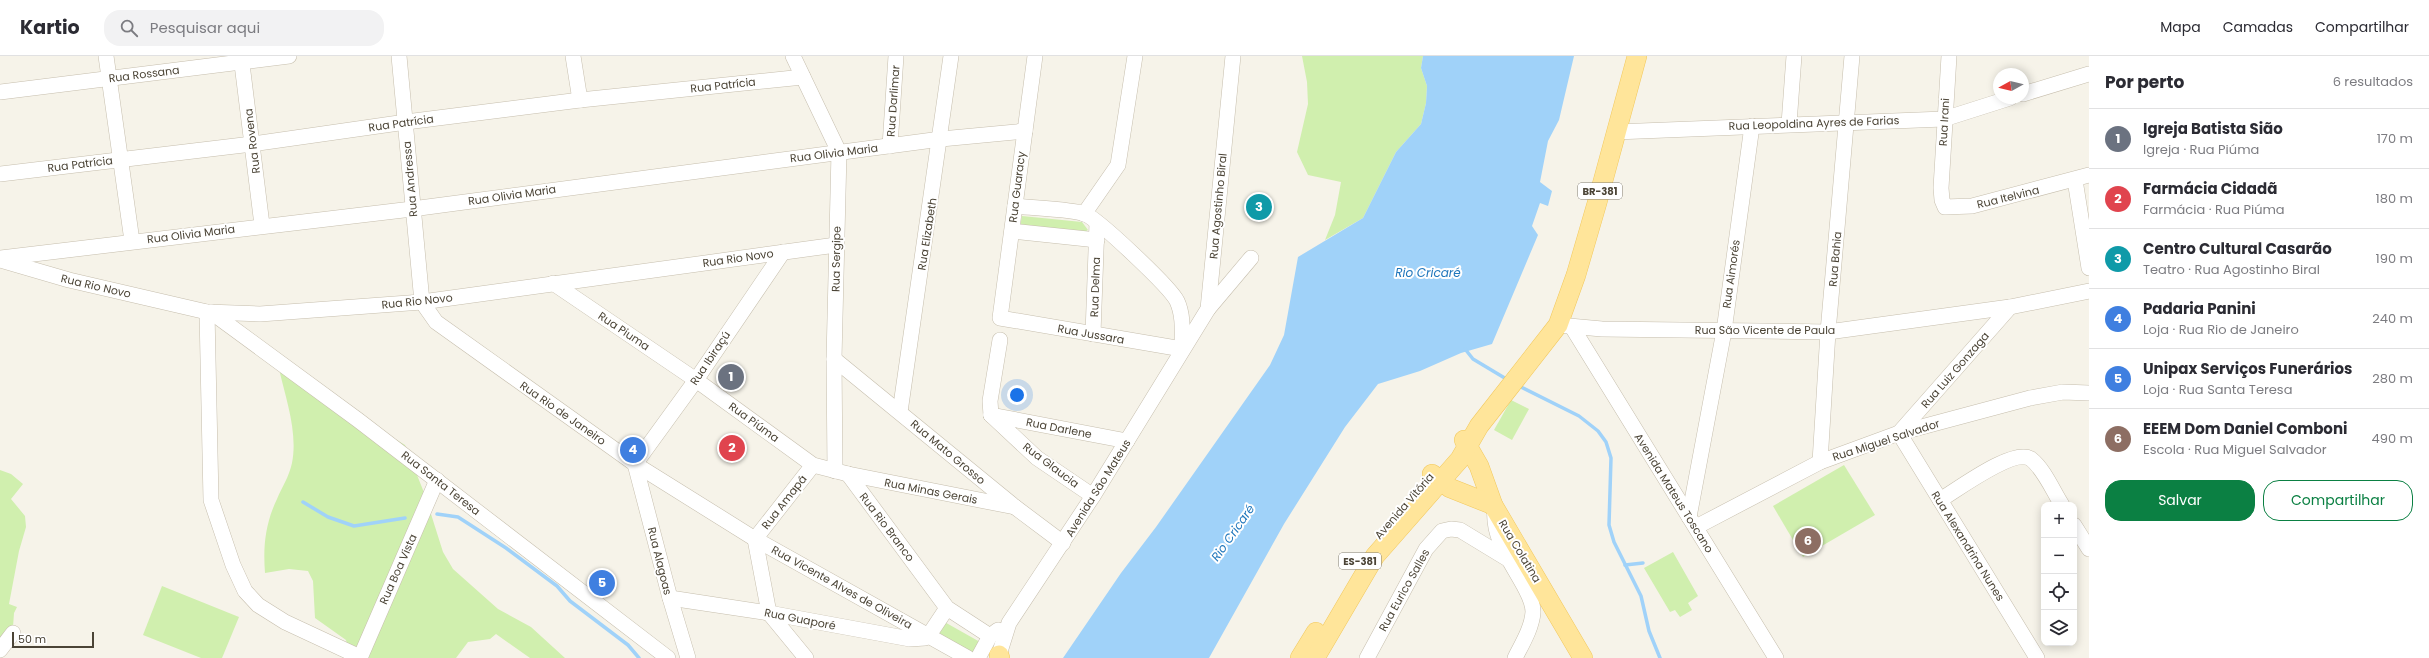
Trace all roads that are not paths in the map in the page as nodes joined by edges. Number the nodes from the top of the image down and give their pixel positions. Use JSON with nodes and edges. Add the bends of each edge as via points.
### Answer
{"nodes":[{"id":1,"x":106,"y":56,"type":"edge"},
{"id":2,"x":289,"y":56,"type":"edge"},
{"id":3,"x":398,"y":56,"type":"edge"},
{"id":4,"x":573,"y":56,"type":"edge"},
{"id":5,"x":793,"y":56,"type":"edge"},
{"id":6,"x":803,"y":56,"type":"edge"},
{"id":7,"x":896,"y":56,"type":"edge"},
{"id":8,"x":951,"y":56,"type":"edge"},
{"id":9,"x":1036,"y":56,"type":"edge"},
{"id":10,"x":1135,"y":56,"type":"edge"},
{"id":11,"x":1233,"y":56,"type":"edge"},
{"id":12,"x":1637,"y":56,"type":"edge"},
{"id":13,"x":1794,"y":56,"type":"edge"},
{"id":14,"x":1852,"y":56,"type":"edge"},
{"id":15,"x":1949,"y":56,"type":"edge"},
{"id":16,"x":242,"y":59,"type":"edge"},
{"id":17,"x":2089,"y":74,"type":"edge"},
{"id":18,"x":803,"y":77,"type":"junction"},
{"id":19,"x":109,"y":79,"type":"junction"},
{"id":20,"x":0,"y":92,"type":"edge"},
{"id":21,"x":2029,"y":92,"type":"edge"},
{"id":22,"x":580,"y":100,"type":"junction"},
{"id":23,"x":1993,"y":103,"type":"edge"},
{"id":24,"x":1944,"y":118,"type":"junction"},
{"id":25,"x":1846,"y":121,"type":"junction"},
{"id":26,"x":406,"y":122,"type":"junction"},
{"id":27,"x":1789,"y":124,"type":"junction"},
{"id":28,"x":1752,"y":126,"type":"junction"},
{"id":29,"x":1025,"y":131,"type":"junction"},
{"id":30,"x":1615,"y":132,"type":"junction"},
{"id":31,"x":941,"y":139,"type":"junction"},
{"id":32,"x":252,"y":144,"type":"junction"},
{"id":33,"x":890,"y":146,"type":"junction"},
{"id":34,"x":839,"y":152,"type":"junction"},
{"id":35,"x":121,"y":158,"type":"junction"},
{"id":36,"x":0,"y":174,"type":"edge"},
{"id":37,"x":2082,"y":178,"type":"edge"},
{"id":38,"x":1941,"y":188,"type":"joint"},
{"id":39,"x":1015,"y":206,"type":"junction"},
{"id":40,"x":412,"y":209,"type":"junction"},
{"id":41,"x":1084,"y":214,"type":"junction"},
{"id":42,"x":1097,"y":223,"type":"junction"},
{"id":43,"x":262,"y":225,"type":"junction"},
{"id":44,"x":1012,"y":231,"type":"junction"},
{"id":45,"x":1097,"y":240,"type":"junction"},
{"id":46,"x":132,"y":241,"type":"junction"},
{"id":47,"x":836,"y":245,"type":"junction"},
{"id":48,"x":783,"y":252,"type":"junction"},
{"id":49,"x":1251,"y":258,"type":"dead end"},
{"id":50,"x":0,"y":259,"type":"edge"},
{"id":51,"x":2089,"y":268,"type":"edge"},
{"id":52,"x":553,"y":283,"type":"junction"},
{"id":53,"x":2089,"y":291,"type":"edge"},
{"id":54,"x":422,"y":302,"type":"junction"},
{"id":55,"x":2010,"y":307,"type":"junction"},
{"id":56,"x":1208,"y":309,"type":"junction"},
{"id":57,"x":209,"y":312,"type":"junction"},
{"id":58,"x":1000,"y":318,"type":"joint"},
{"id":59,"x":1565,"y":326,"type":"junction"},
{"id":60,"x":1724,"y":331,"type":"junction"},
{"id":61,"x":1828,"y":332,"type":"junction"},
{"id":62,"x":1093,"y":334,"type":"junction"},
{"id":63,"x":1000,"y":340,"type":"dead end"},
{"id":64,"x":1182,"y":349,"type":"junction"},
{"id":65,"x":834,"y":359,"type":"junction"},
{"id":66,"x":696,"y":380,"type":"junction"},
{"id":67,"x":2089,"y":393,"type":"edge"},
{"id":68,"x":900,"y":412,"type":"junction"},
{"id":69,"x":991,"y":415,"type":"junction"},
{"id":70,"x":1032,"y":423,"type":"junction"},
{"id":71,"x":1899,"y":433,"type":"junction"},
{"id":72,"x":1470,"y":439,"type":"junction"},
{"id":73,"x":1127,"y":441,"type":"junction"},
{"id":74,"x":1021,"y":443,"type":"junction"},
{"id":75,"x":1820,"y":462,"type":"junction"},
{"id":76,"x":635,"y":464,"type":"junction"},
{"id":77,"x":813,"y":465,"type":"junction"},
{"id":78,"x":1479,"y":466,"type":"junction"},
{"id":79,"x":841,"y":473,"type":"junction"},
{"id":80,"x":437,"y":480,"type":"junction"},
{"id":81,"x":1434,"y":483,"type":"junction"},
{"id":82,"x":1458,"y":492,"type":"junction"},
{"id":83,"x":1094,"y":496,"type":"junction"},
{"id":84,"x":1940,"y":500,"type":"junction"},
{"id":85,"x":2060,"y":502,"type":"edge"},
{"id":86,"x":1015,"y":507,"type":"junction"},
{"id":87,"x":1494,"y":507,"type":"junction"},
{"id":88,"x":1693,"y":522,"type":"junction"},
{"id":89,"x":2077,"y":530,"type":"edge"},
{"id":90,"x":754,"y":538,"type":"junction"},
{"id":91,"x":1063,"y":543,"type":"junction"},
{"id":92,"x":2089,"y":549,"type":"edge"},
{"id":93,"x":1511,"y":561,"type":"junction"},
{"id":94,"x":670,"y":598,"type":"junction"},
{"id":95,"x":947,"y":608,"type":"junction"},
{"id":96,"x":769,"y":613,"type":"junction"},
{"id":97,"x":1009,"y":623,"type":"junction"},
{"id":98,"x":13,"y":633,"type":"dead end"},
{"id":99,"x":928,"y":635,"type":"junction"},
{"id":100,"x":990,"y":636,"type":"junction"},
{"id":101,"x":0,"y":650,"type":"edge"},
{"id":102,"x":360,"y":657,"type":"edge"},
{"id":103,"x":999,"y":657,"type":"edge"},
{"id":104,"x":668,"y":658,"type":"edge"},
{"id":105,"x":688,"y":658,"type":"edge"},
{"id":106,"x":806,"y":658,"type":"edge"},
{"id":107,"x":968,"y":658,"type":"edge"},
{"id":108,"x":978,"y":658,"type":"edge"},
{"id":109,"x":1300,"y":658,"type":"edge"},
{"id":110,"x":1315,"y":658,"type":"edge"},
{"id":111,"x":1367,"y":658,"type":"edge"},
{"id":112,"x":1516,"y":658,"type":"edge"},
{"id":113,"x":1583,"y":658,"type":"edge"},
{"id":114,"x":1776,"y":658,"type":"edge"},
{"id":115,"x":2037,"y":658,"type":"edge"}],
"edges":[{"from":1,"to":19,"type":"street"},
{"from":2,"to":16,"type":"street","name":"Rua Rossana"},
{"from":3,"to":26,"type":"street","name":"Rua Andressa"},
{"from":4,"to":22,"type":"street"},
{"from":5,"to":18,"type":"street"},
{"from":6,"to":18,"type":"street","name":"Rua Sergipe"},
{"from":7,"to":33,"type":"street","name":"Rua Darlimar"},
{"from":8,"to":31,"type":"street","name":"Rua Elizabeth"},
{"from":9,"to":29,"type":"street","name":"Rua Guaracy"},
{"from":10,"to":41,"type":"street","via":[[1118,165]]},
{"from":11,"to":56,"type":"street","name":"Rua Agostinho Biral"},
{"from":12,"to":30,"type":"main road","number":"BR-381"},
{"from":13,"to":27,"type":"street"},
{"from":14,"to":25,"type":"street","name":"Rua Bahia"},
{"from":15,"to":24,"type":"street","name":"Rua Irani"},
{"from":16,"to":19,"type":"street","name":"Rua Rossana"},
{"from":16,"to":32,"type":"street","name":"Rua Rovena"},
{"from":17,"to":21,"type":"street"},
{"from":18,"to":22,"type":"street","name":"Rua Patrícia"},
{"from":18,"to":34,"type":"street","name":"Rua Sergipe"},
{"from":19,"to":20,"type":"street","name":"Rua Rossana"},
{"from":19,"to":35,"type":"street"},
{"from":22,"to":26,"type":"street","name":"Rua Patrícia"},
{"from":23,"to":24,"type":"street","name":"Rua Leopoldina Ayres de Farias"},
{"from":24,"to":25,"type":"street","name":"Rua Leopoldina Ayres de Farias"},
{"from":24,"to":38,"type":"street","name":"Rua Irani"},
{"from":25,"to":27,"type":"street","name":"Rua Leopoldina Ayres de Farias"},
{"from":25,"to":61,"type":"street","name":"Rua Bahia"},
{"from":26,"to":32,"type":"street","name":"Rua Patrícia"},
{"from":26,"to":40,"type":"street","name":"Rua Andressa"},
{"from":27,"to":28,"type":"street","name":"Rua Leopoldina Ayres de Farias"},
{"from":28,"to":30,"type":"street","name":"Rua Leopoldina Ayres de Farias"},
{"from":28,"to":60,"type":"street","name":"Rua Aimorés"},
{"from":29,"to":31,"type":"street","name":"Rua Olivia Maria"},
{"from":29,"to":39,"type":"street","name":"Rua Guaracy"},
{"from":30,"to":59,"type":"main road","number":"BR-381"},
{"from":31,"to":33,"type":"street","name":"Rua Olivia Maria"},
{"from":31,"to":68,"type":"street","name":"Rua Elizabeth"},
{"from":32,"to":35,"type":"street","name":"Rua Patrícia"},
{"from":32,"to":43,"type":"street","name":"Rua Rovena"},
{"from":33,"to":34,"type":"street","name":"Rua Olivia Maria"},
{"from":34,"to":40,"type":"street","name":"Rua Olivia Maria"},
{"from":34,"to":47,"type":"street","name":"Rua Sergipe"},
{"from":35,"to":36,"type":"street","name":"Rua Patrícia"},
{"from":35,"to":46,"type":"street"},
{"from":37,"to":38,"type":"street","name":"Rua Itelvina","via":[[1957,208],[1946,208]]},
{"from":37,"to":51,"type":"street"},
{"from":39,"to":41,"type":"street"},
{"from":39,"to":44,"type":"street","name":"Rua Guaracy"},
{"from":40,"to":43,"type":"street","name":"Rua Olivia Maria"},
{"from":40,"to":54,"type":"street","name":"Rua Andressa"},
{"from":41,"to":42,"type":"street"},
{"from":42,"to":45,"type":"street","name":"Rua Delma"},
{"from":42,"to":64,"type":"street","via":[[1170,291],[1180,310]]},
{"from":43,"to":46,"type":"street","name":"Rua Olivia Maria"},
{"from":44,"to":45,"type":"street"},
{"from":44,"to":58,"type":"street","name":"Rua Guaracy"},
{"from":45,"to":62,"type":"street","name":"Rua Delma"},
{"from":46,"to":50,"type":"street","name":"Rua Olivia Maria"},
{"from":47,"to":48,"type":"street","name":"Rua Rio Novo"},
{"from":47,"to":65,"type":"street","name":"Rua Sergipe"},
{"from":48,"to":52,"type":"street","name":"Rua Rio Novo"},
{"from":48,"to":66,"type":"street","name":"Rua Ibiraçú"},
{"from":49,"to":56,"type":"street"},
{"from":50,"to":57,"type":"street","name":"Rua Rio Novo","via":[[69,280]]},
{"from":52,"to":54,"type":"street","name":"Rua Rio Novo"},
{"from":52,"to":66,"type":"street","name":"Rua Piuma"},
{"from":53,"to":55,"type":"street","name":"Rua São Vicente de Paula"},
{"from":54,"to":57,"type":"street","name":"Rua Rio Novo","via":[[260,314]]},
{"from":54,"to":76,"type":"street","name":"Rua Rio de Janeiro","via":[[436,322]]},
{"from":55,"to":61,"type":"street","name":"Rua São Vicente de Paula"},
{"from":55,"to":71,"type":"street","name":"Rua Luiz Gonzaga"},
{"from":56,"to":64,"type":"street","name":"Rua Agostinho Biral"},
{"from":57,"to":80,"type":"street","name":"Rua Santa Teresa","via":[[255,342]]},
{"from":57,"to":102,"type":"street","via":[[211,500],[233,565],[245,591],[258,605],[285,622]]},
{"from":58,"to":62,"type":"street","name":"Rua Jussara"},
{"from":59,"to":60,"type":"street","name":"Rua São Vicente de Paula"},
{"from":59,"to":72,"type":"main road","number":"BR-381","via":[[1518,375]]},
{"from":59,"to":88,"type":"street","name":"Avenida Mateus Toscano"},
{"from":60,"to":61,"type":"street","name":"Rua São Vicente de Paula"},
{"from":60,"to":88,"type":"street","name":"Rua Aimorés"},
{"from":61,"to":75,"type":"street","name":"Rua Bahia"},
{"from":62,"to":64,"type":"street","name":"Rua Jussara"},
{"from":63,"to":69,"type":"street","via":[[990,401]]},
{"from":64,"to":73,"type":"street","name":"Avenida São Mateus"},
{"from":65,"to":68,"type":"street","name":"Rua Mato Grosso"},
{"from":65,"to":79,"type":"street","name":"Rua Sergipe"},
{"from":66,"to":76,"type":"street","name":"Rua Ibiraçú"},
{"from":66,"to":77,"type":"street","name":"Rua Piúma"},
{"from":67,"to":71,"type":"street","name":"Rua Miguel Salvador","via":[[2064,392],[2030,398]]},
{"from":68,"to":86,"type":"street","name":"Rua Mato Grosso"},
{"from":69,"to":70,"type":"street","name":"Rua Darlene"},
{"from":69,"to":74,"type":"street","name":"Rua Glaucia"},
{"from":70,"to":73,"type":"street","name":"Rua Darlene"},
{"from":70,"to":74,"type":"street"},
{"from":71,"to":75,"type":"street","name":"Rua Miguel Salvador"},
{"from":71,"to":84,"type":"street","name":"Rua Alexandrina Nunes"},
{"from":72,"to":78,"type":"main road","name":"Rua Colatina"},
{"from":72,"to":81,"type":"main road","name":"Avenida Vitória","number":"BR-381"},
{"from":73,"to":83,"type":"street","name":"Avenida São Mateus"},
{"from":74,"to":83,"type":"street","name":"Rua Glaucia","via":[[1037,458]]},
{"from":75,"to":88,"type":"street","name":"Rua Miguel Salvador"},
{"from":76,"to":90,"type":"street","name":"Rua Rio de Janeiro"},
{"from":76,"to":94,"type":"street","name":"Rua Alagoas"},
{"from":77,"to":79,"type":"street"},
{"from":77,"to":90,"type":"street","name":"Rua Amapá"},
{"from":78,"to":82,"type":"main road","via":[[1472,482]]},
{"from":78,"to":87,"type":"main road","name":"Rua Colatina"},
{"from":79,"to":86,"type":"street","name":"Rua Minas Gerais"},
{"from":79,"to":95,"type":"street","name":"Rua Rio Branco"},
{"from":80,"to":102,"type":"street","name":"Rua Boa Vista"},
{"from":80,"to":104,"type":"street","name":"Rua Santa Teresa"},
{"from":81,"to":82,"type":"main road","name":"Avenida Vitória"},
{"from":81,"to":109,"type":"main road","name":"Avenida Vitória","number":"ES-381","via":[[1368,549]]},
{"from":81,"to":110,"type":"main road","name":"Avenida Vitória","number":"ES-381","via":[[1375,556]]},
{"from":82,"to":87,"type":"main road","name":"Avenida Vitória"},
{"from":83,"to":91,"type":"street","name":"Avenida São Mateus"},
{"from":84,"to":85,"type":"street","via":[[2000,463],[2020,456],[2036,463]]},
{"from":84,"to":115,"type":"street","name":"Rua Alexandrina Nunes"},
{"from":86,"to":91,"type":"street","name":"Rua Mato Grosso"},
{"from":87,"to":93,"type":"street","via":[[1496,530]]},
{"from":87,"to":113,"type":"main road","name":"Rua Colatina"},
{"from":88,"to":114,"type":"street","name":"Avenida Mateus Toscano"},
{"from":89,"to":92,"type":"street"},
{"from":90,"to":96,"type":"street"},
{"from":90,"to":99,"type":"street","name":"Rua Vicente Alves de Oliveira"},
{"from":91,"to":97,"type":"street","name":"Avenida São Mateus"},
{"from":93,"to":111,"type":"street","name":"Rua Eurico Salles","via":[[1460,530],[1442,531],[1426,548]]},
{"from":93,"to":112,"type":"street","via":[[1531,600],[1533,610],[1530,625]]},
{"from":94,"to":96,"type":"street","name":"Rua Guaporé"},
{"from":94,"to":105,"type":"street","name":"Rua Alagoas"},
{"from":95,"to":99,"type":"street"},
{"from":95,"to":100,"type":"street"},
{"from":96,"to":99,"type":"street","name":"Rua Guaporé","via":[[903,639]]},
{"from":96,"to":106,"type":"street"},
{"from":97,"to":100,"type":"street","name":"Avenida São Mateus"},
{"from":97,"to":103,"type":"street","name":"Avenida São Mateus"},
{"from":98,"to":101,"type":"street"},
{"from":99,"to":107,"type":"street","name":"Rua Vicente Alves de Oliveira"},
{"from":100,"to":108,"type":"street","name":"Avenida São Mateus"}]}
